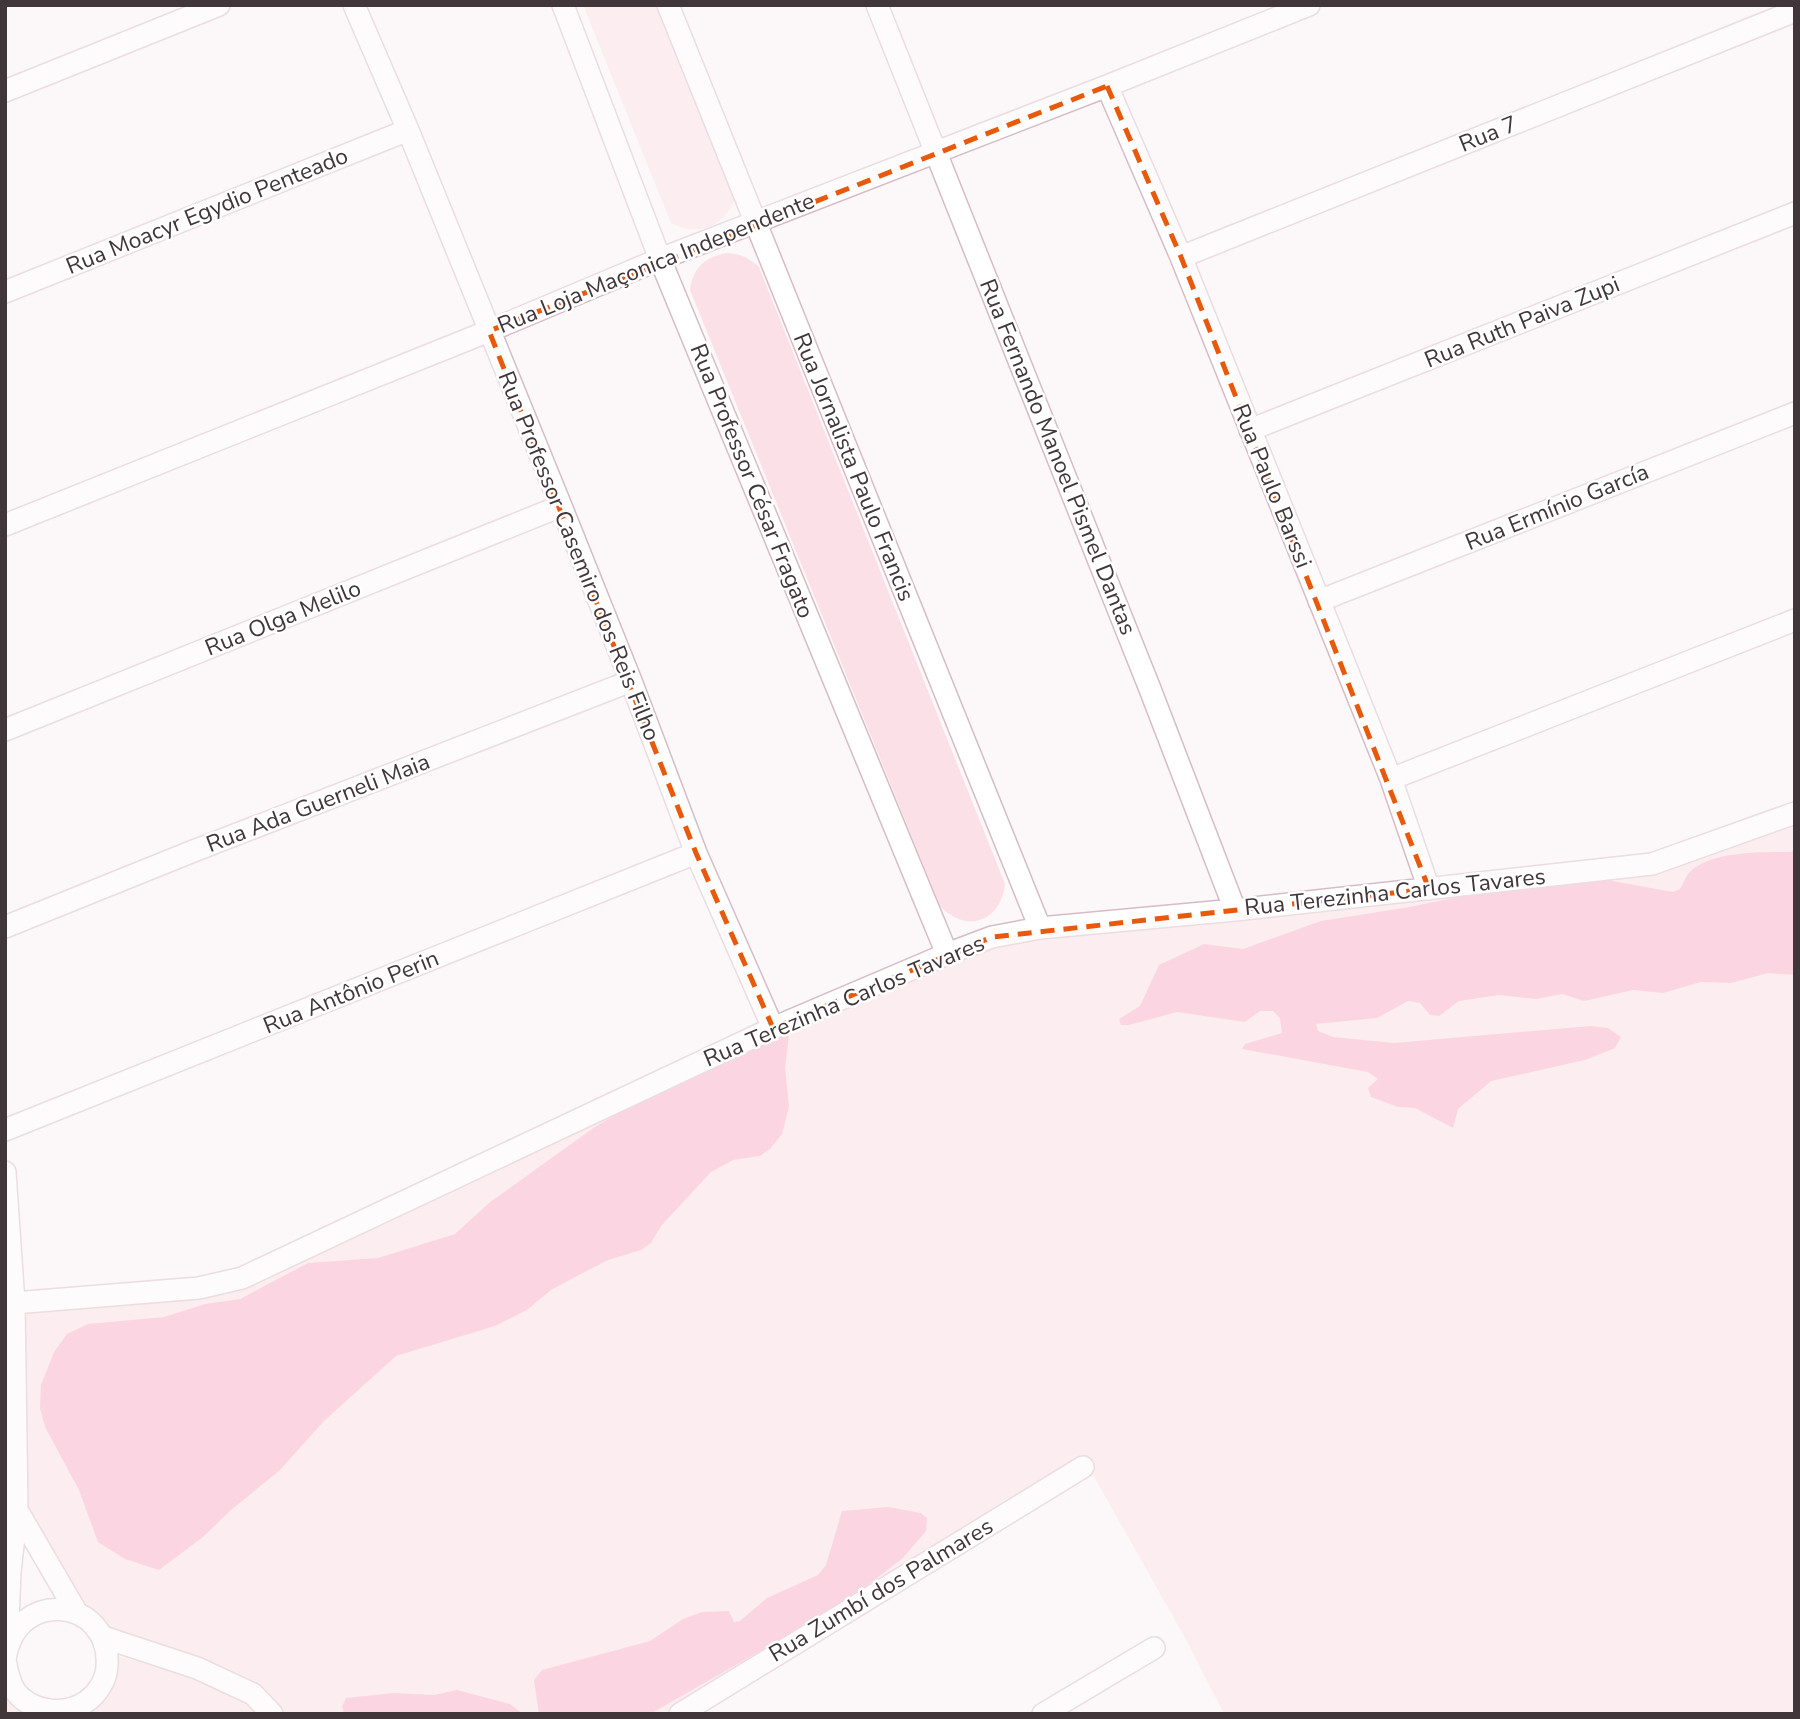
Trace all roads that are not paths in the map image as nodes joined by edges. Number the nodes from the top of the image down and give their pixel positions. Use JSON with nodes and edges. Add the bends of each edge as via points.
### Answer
{"nodes":[{"id":1,"x":219,"y":5,"type":"edge"},
{"id":2,"x":354,"y":5,"type":"edge"},
{"id":3,"x":563,"y":5,"type":"edge"},
{"id":4,"x":668,"y":5,"type":"edge"},
{"id":5,"x":877,"y":5,"type":"edge"},
{"id":6,"x":1309,"y":5,"type":"edge"},
{"id":7,"x":1795,"y":10,"type":"edge"},
{"id":8,"x":1107,"y":86,"type":"junction"},
{"id":9,"x":5,"y":91,"type":"edge"},
{"id":10,"x":408,"y":130,"type":"junction"},
{"id":11,"x":936,"y":151,"type":"junction"},
{"id":12,"x":1795,"y":213,"type":"edge"},
{"id":13,"x":755,"y":223,"type":"junction"},
{"id":14,"x":1181,"y":257,"type":"junction"},
{"id":15,"x":660,"y":259,"type":"junction"},
{"id":16,"x":5,"y":292,"type":"edge"},
{"id":17,"x":489,"y":331,"type":"junction"},
{"id":18,"x":1795,"y":413,"type":"edge"},
{"id":19,"x":1250,"y":430,"type":"junction"},
{"id":20,"x":561,"y":506,"type":"junction"},
{"id":21,"x":5,"y":525,"type":"edge"},
{"id":22,"x":1319,"y":601,"type":"junction"},
{"id":23,"x":1795,"y":620,"type":"edge"},
{"id":24,"x":631,"y":681,"type":"junction"},
{"id":25,"x":5,"y":730,"type":"edge"},
{"id":26,"x":1391,"y":779,"type":"junction"},
{"id":27,"x":1795,"y":813,"type":"edge"},
{"id":28,"x":696,"y":853,"type":"junction"},
{"id":29,"x":1429,"y":889,"type":"junction"},
{"id":30,"x":1236,"y":910,"type":"junction"},
{"id":31,"x":5,"y":927,"type":"edge"},
{"id":32,"x":1040,"y":928,"type":"junction"},
{"id":33,"x":947,"y":954,"type":"junction"},
{"id":34,"x":773,"y":1028,"type":"junction"},
{"id":35,"x":5,"y":1130,"type":"edge"},
{"id":36,"x":5,"y":1172,"type":"edge"},
{"id":37,"x":14,"y":1303,"type":"junction"},
{"id":38,"x":1083,"y":1467,"type":"dead end"},
{"id":39,"x":18,"y":1510,"type":"junction"},
{"id":40,"x":7,"y":1610,"type":"edge"},
{"id":41,"x":77,"y":1613,"type":"junction"},
{"id":42,"x":103,"y":1637,"type":"junction"},
{"id":43,"x":1154,"y":1648,"type":"dead end"},
{"id":44,"x":6,"y":1664,"type":"edge"},
{"id":45,"x":272,"y":1714,"type":"edge"},
{"id":46,"x":680,"y":1714,"type":"edge"},
{"id":47,"x":1044,"y":1714,"type":"edge"}],
"edges":[{"from":1,"to":9,"type":"street"},
{"from":2,"to":10,"type":"street","name":"Rua Professor Casemiro dos Reis Filho"},
{"from":3,"to":15,"type":"street","name":"Rua Professor César Fragato"},
{"from":4,"to":13,"type":"street","name":"Rua Jornalista Paulo Francis"},
{"from":5,"to":11,"type":"street","name":"Rua Fernando Manoel Pismel Dantas"},
{"from":6,"to":8,"type":"street","name":"Rua Loja Maçonica Independente"},
{"from":7,"to":14,"type":"street","name":"Rua 7"},
{"from":8,"to":11,"type":"street","name":"Rua Loja Maçonica Independente"},
{"from":8,"to":14,"type":"street","name":"Rua Paulo Barssi"},
{"from":10,"to":16,"type":"street","name":"Rua Moacyr Egydio Penteado"},
{"from":10,"to":17,"type":"street","name":"Rua Professor Casemiro dos Reis Filho"},
{"from":11,"to":13,"type":"street","name":"Rua Loja Maçonica Independente"},
{"from":11,"to":30,"type":"street","name":"Rua Fernando Manoel Pismel Dantas"},
{"from":12,"to":19,"type":"street","name":"Rua Ruth Paiva Zupi"},
{"from":13,"to":15,"type":"street","name":"Rua Loja Maçonica Independente"},
{"from":13,"to":32,"type":"street","name":"Rua Jornalista Paulo Francis"},
{"from":14,"to":19,"type":"street","name":"Rua Paulo Barssi"},
{"from":15,"to":17,"type":"street","name":"Rua Loja Maçonica Independente"},
{"from":15,"to":33,"type":"street","name":"Rua Professor César Fragato"},
{"from":17,"to":20,"type":"street","name":"Rua Professor Casemiro dos Reis Filho"},
{"from":17,"to":21,"type":"street","name":"Rua Loja Maçonica Independente"},
{"from":18,"to":22,"type":"street","name":"Rua Ermínio García"},
{"from":19,"to":22,"type":"street","name":"Rua Paulo Barssi"},
{"from":20,"to":24,"type":"street","name":"Rua Professor Casemiro dos Reis Filho"},
{"from":20,"to":25,"type":"street","name":"Rua Olga Melilo"},
{"from":22,"to":26,"type":"street","name":"Rua Paulo Barssi"},
{"from":23,"to":26,"type":"street"},
{"from":24,"to":28,"type":"street","name":"Rua Professor Casemiro dos Reis Filho"},
{"from":24,"to":31,"type":"street","name":"Rua Ada Guerneli Maia"},
{"from":26,"to":29,"type":"street","name":"Rua Paulo Barssi"},
{"from":27,"to":29,"type":"street","name":"Rua Terezinha Carlos Tavares","via":[[1652,864]]},
{"from":28,"to":34,"type":"street","name":"Rua Professor Casemiro dos Reis Filho"},
{"from":28,"to":35,"type":"street","name":"Rua Antônio Perin"},
{"from":29,"to":30,"type":"street","name":"Rua Terezinha Carlos Tavares"},
{"from":30,"to":32,"type":"street","name":"Rua Terezinha Carlos Tavares"},
{"from":32,"to":33,"type":"street","name":"Rua Terezinha Carlos Tavares","via":[[992,937]]},
{"from":33,"to":34,"type":"street","name":"Rua Terezinha Carlos Tavares"},
{"from":34,"to":37,"type":"street","name":"Rua Terezinha Carlos Tavares","via":[[242,1278],[199,1288]]},
{"from":36,"to":37,"type":"street"},
{"from":37,"to":39,"type":"street"},
{"from":38,"to":46,"type":"street","name":"Rua Zumbí dos Palmares"},
{"from":39,"to":40,"type":"street"},
{"from":39,"to":41,"type":"street"},
{"from":40,"to":44,"type":"street"},
{"from":41,"to":42,"type":"street"},
{"from":41,"to":44,"type":"street","via":[[42,1611],[26,1619],[14,1632]]},
{"from":42,"to":44,"type":"street","via":[[108,1653],[101,1686],[76,1707],[59,1711],[27,1702],[15,1690]]},
{"from":42,"to":45,"type":"street","via":[[208,1673],[253,1694]]},
{"from":43,"to":47,"type":"street"}]}
